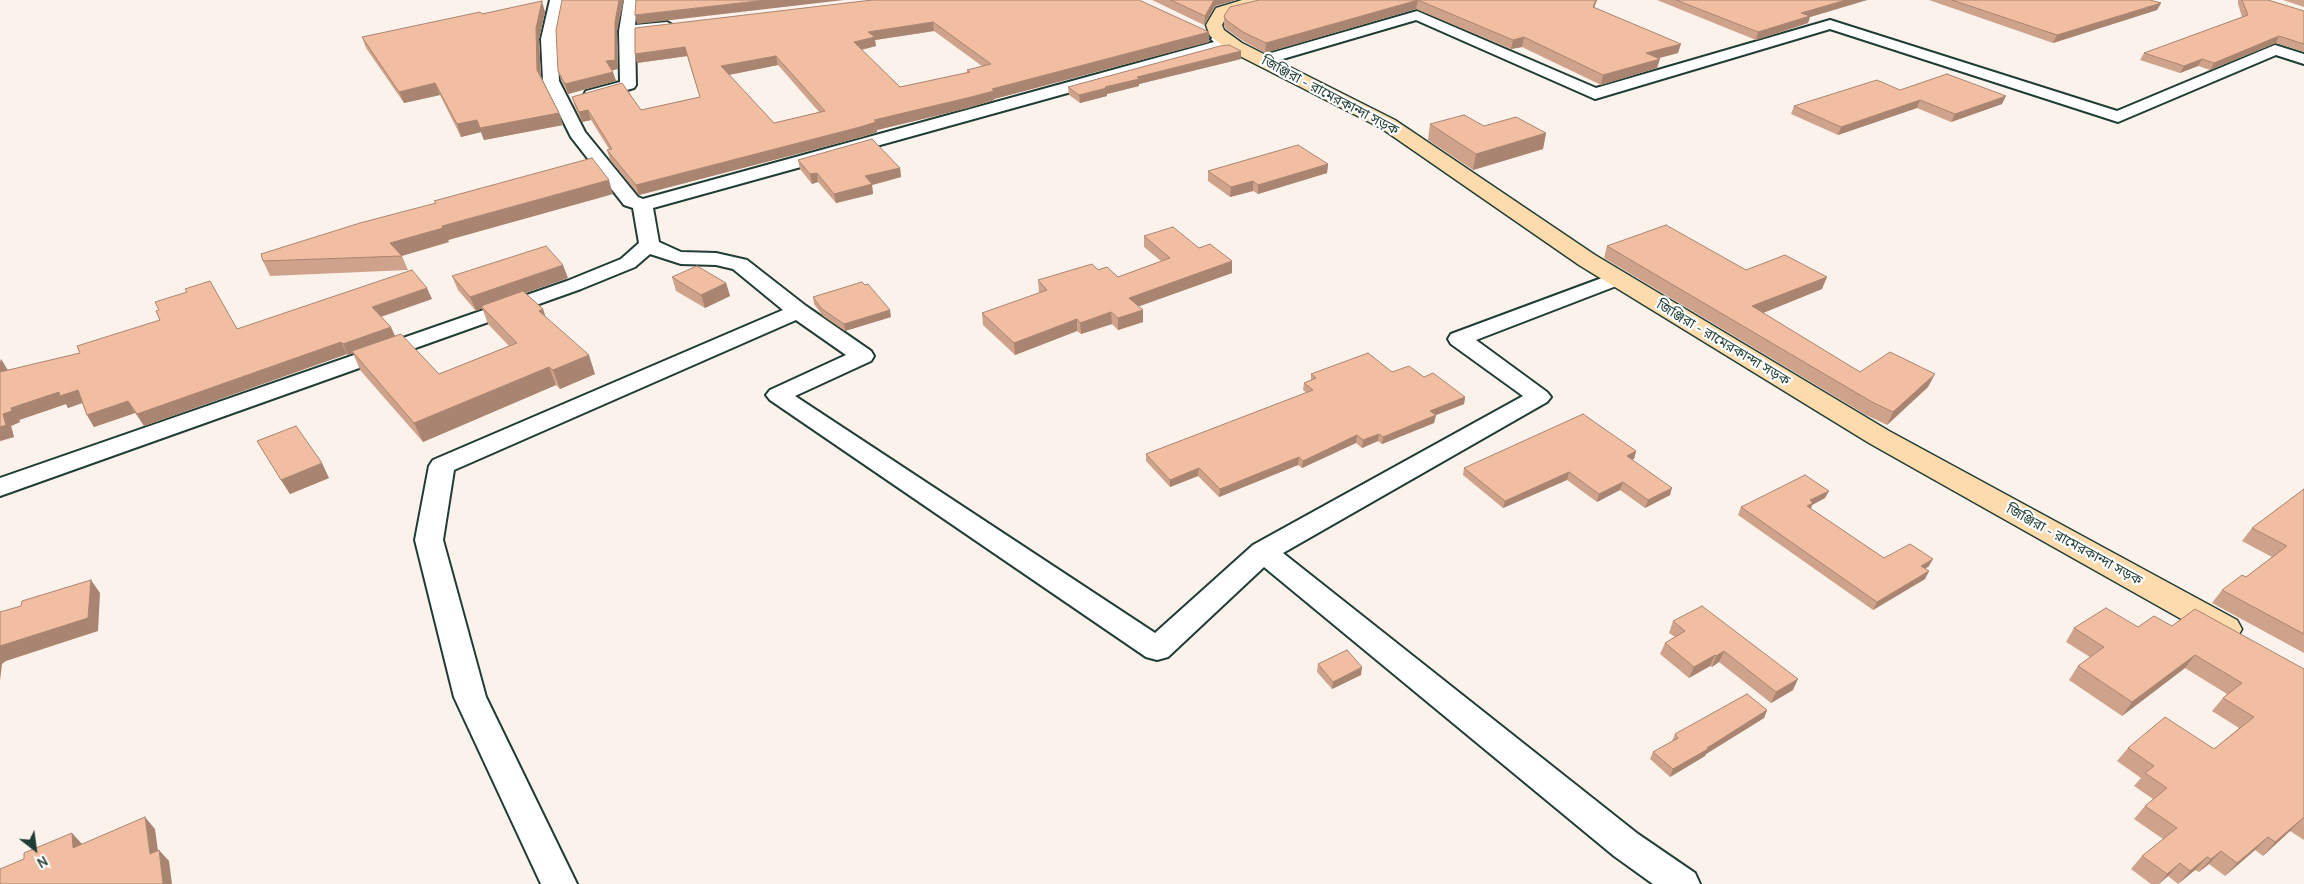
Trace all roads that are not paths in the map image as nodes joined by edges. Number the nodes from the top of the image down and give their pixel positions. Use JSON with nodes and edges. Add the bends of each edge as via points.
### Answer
{"nodes":[{"id":1,"x":557,"y":0,"type":"edge"},
{"id":2,"x":631,"y":0,"type":"edge"},
{"id":3,"x":1269,"y":0,"type":"edge"},
{"id":4,"x":685,"y":24,"type":"edge"},
{"id":5,"x":1194,"y":27,"type":"edge"},
{"id":6,"x":626,"y":31,"type":"junction"},
{"id":7,"x":1236,"y":47,"type":"junction"},
{"id":8,"x":2304,"y":59,"type":"edge"},
{"id":9,"x":1263,"y":60,"type":"junction"},
{"id":10,"x":562,"y":103,"type":"junction"},
{"id":11,"x":642,"y":205,"type":"junction"},
{"id":12,"x":649,"y":245,"type":"junction"},
{"id":13,"x":1617,"y":278,"type":"junction"},
{"id":14,"x":798,"y":312,"type":"junction"},
{"id":15,"x":0,"y":486,"type":"edge"},
{"id":16,"x":1263,"y":552,"type":"junction"},
{"id":17,"x":2244,"y":638,"type":"edge"},
{"id":18,"x":559,"y":884,"type":"edge"},
{"id":19,"x":1682,"y":884,"type":"edge"}],
"edges":[{"from":1,"to":10,"type":"street","via":[[549,47],[551,81]]},
{"from":2,"to":6,"type":"street"},
{"from":3,"to":7,"type":"main road","name":"জিঞ্জিরা - রামেরকান্দা সড়ক","via":[[1235,6],[1222,11],[1217,18],[1216,32]]},
{"from":4,"to":6,"type":"street"},
{"from":5,"to":7,"type":"street"},
{"from":6,"to":10,"type":"street","via":[[628,85]]},
{"from":7,"to":9,"type":"main road","name":"জিঞ্জিরা - রামেরকান্দা সড়ক"},
{"from":7,"to":11,"type":"street","via":[[1218,46]]},
{"from":8,"to":9,"type":"street","via":[[2275,50],[2118,116],[1830,24],[1595,94],[1417,15]]},
{"from":9,"to":13,"type":"main road","name":"জিঞ্জিরা - রামেরকান্দা সড়ক","via":[[1388,124]]},
{"from":10,"to":11,"type":"street","via":[[577,133],[630,201]]},
{"from":11,"to":12,"type":"street"},
{"from":12,"to":14,"type":"street","via":[[665,254],[682,258],[716,259],[740,264]]},
{"from":12,"to":15,"type":"street","via":[[628,263],[574,286]]},
{"from":13,"to":16,"type":"street","via":[[1459,339],[1539,397]]},
{"from":13,"to":17,"type":"main road","name":"জিঞ্জিরা - রামেরকান্দা সড়ক","via":[[1878,437]]},
{"from":14,"to":16,"type":"street","via":[[863,356],[778,395],[1157,649]]},
{"from":14,"to":18,"type":"street","via":[[442,466],[429,540],[470,697]]},
{"from":16,"to":19,"type":"street","via":[[1626,845]]}]}
